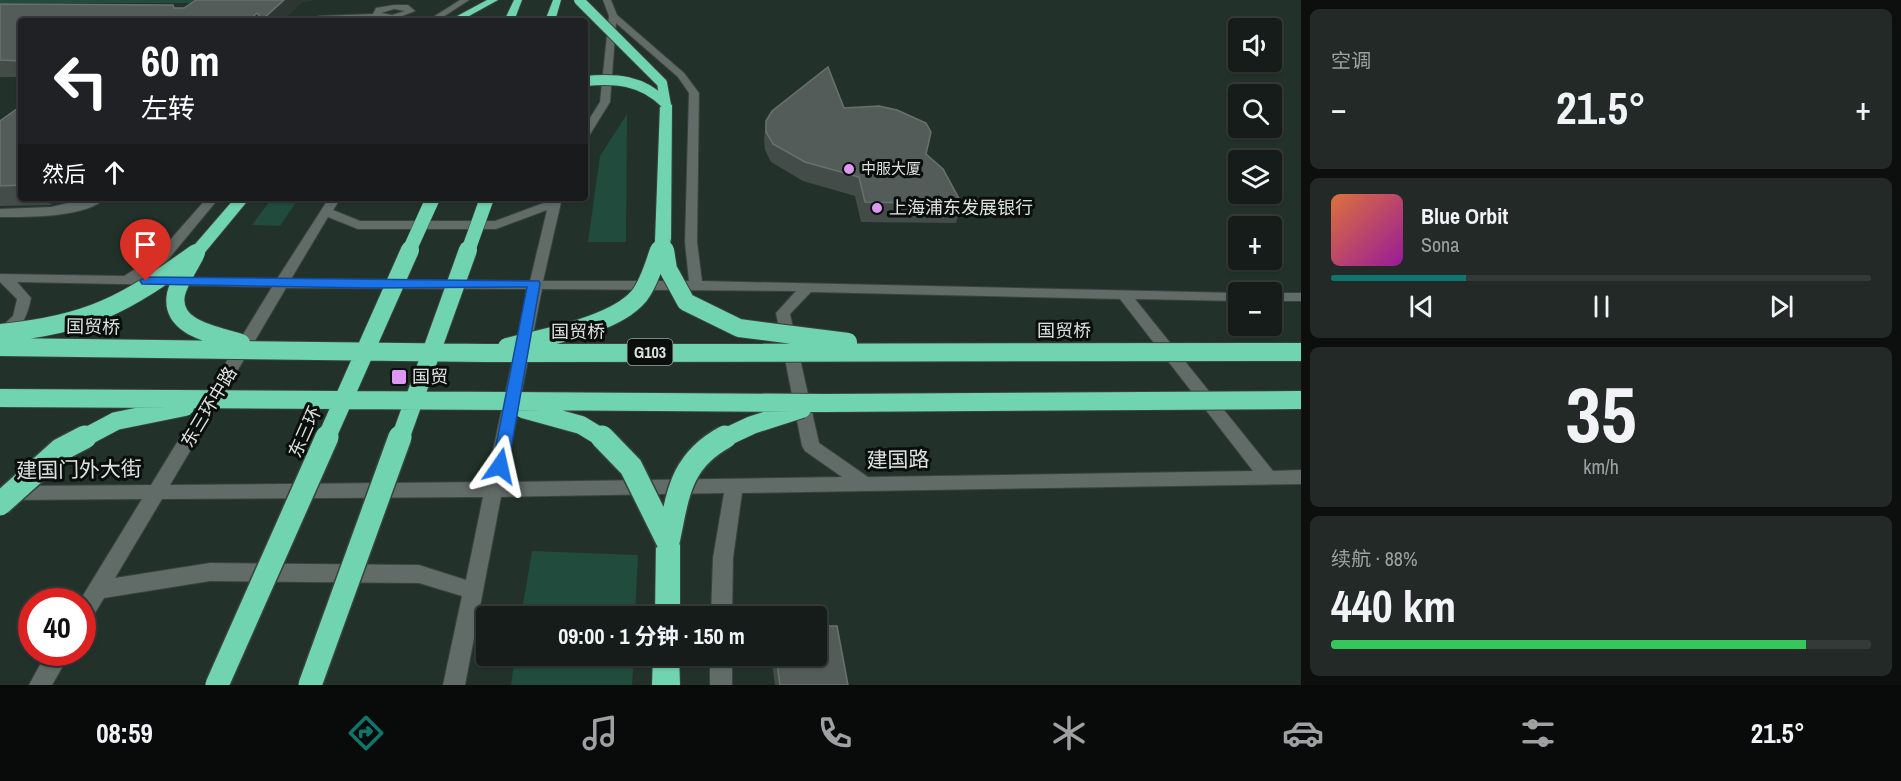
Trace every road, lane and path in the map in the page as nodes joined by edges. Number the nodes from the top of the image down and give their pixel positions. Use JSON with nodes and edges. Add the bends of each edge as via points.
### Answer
{"nodes":[{"id":1,"x":465,"y":0,"type":"edge"},
{"id":2,"x":494,"y":0,"type":"edge"},
{"id":3,"x":518,"y":0,"type":"edge"},
{"id":4,"x":557,"y":0,"type":"edge"},
{"id":5,"x":579,"y":0,"type":"edge"},
{"id":6,"x":607,"y":0,"type":"edge"},
{"id":7,"x":415,"y":1,"type":"edge"},
{"id":8,"x":613,"y":16,"type":"junction"},
{"id":9,"x":319,"y":18,"type":"edge"},
{"id":10,"x":436,"y":18,"type":"edge"},
{"id":11,"x":459,"y":18,"type":"edge"},
{"id":12,"x":510,"y":18,"type":"edge"},
{"id":13,"x":551,"y":18,"type":"edge"},
{"id":14,"x":588,"y":81,"type":"edge"},
{"id":15,"x":666,"y":105,"type":"junction"},
{"id":16,"x":588,"y":129,"type":"edge"},
{"id":17,"x":93,"y":201,"type":"edge"},
{"id":18,"x":210,"y":201,"type":"edge"},
{"id":19,"x":240,"y":201,"type":"edge"},
{"id":20,"x":333,"y":201,"type":"edge"},
{"id":21,"x":432,"y":201,"type":"edge"},
{"id":22,"x":486,"y":201,"type":"edge"},
{"id":23,"x":554,"y":201,"type":"edge"},
{"id":24,"x":556,"y":201,"type":"edge"},
{"id":25,"x":327,"y":212,"type":"junction"},
{"id":26,"x":0,"y":213,"type":"edge"},
{"id":27,"x":663,"y":241,"type":"junction"},
{"id":28,"x":196,"y":253,"type":"junction"},
{"id":29,"x":3,"y":278,"type":"edge"},
{"id":30,"x":126,"y":281,"type":"junction"},
{"id":31,"x":282,"y":282,"type":"junction"},
{"id":32,"x":534,"y":284,"type":"junction"},
{"id":33,"x":696,"y":285,"type":"junction"},
{"id":34,"x":807,"y":288,"type":"junction"},
{"id":35,"x":1125,"y":296,"type":"junction"},
{"id":36,"x":1228,"y":297,"type":"edge"},
{"id":37,"x":1282,"y":297,"type":"edge"},
{"id":38,"x":1301,"y":297,"type":"edge"},
{"id":39,"x":0,"y":335,"type":"edge"},
{"id":40,"x":0,"y":347,"type":"edge"},
{"id":41,"x":289,"y":350,"type":"junction"},
{"id":42,"x":921,"y":352,"type":"junction"},
{"id":43,"x":1301,"y":352,"type":"edge"},
{"id":44,"x":485,"y":353,"type":"junction"},
{"id":45,"x":0,"y":398,"type":"edge"},
{"id":46,"x":253,"y":399,"type":"junction"},
{"id":47,"x":474,"y":400,"type":"junction"},
{"id":48,"x":1301,"y":400,"type":"edge"},
{"id":49,"x":825,"y":403,"type":"junction"},
{"id":50,"x":1268,"y":477,"type":"junction"},
{"id":51,"x":1301,"y":477,"type":"edge"},
{"id":52,"x":864,"y":483,"type":"junction"},
{"id":53,"x":734,"y":485,"type":"junction"},
{"id":54,"x":495,"y":489,"type":"junction"},
{"id":55,"x":159,"y":491,"type":"junction"},
{"id":56,"x":0,"y":494,"type":"edge"},
{"id":57,"x":0,"y":504,"type":"edge"},
{"id":58,"x":668,"y":542,"type":"junction"},
{"id":59,"x":99,"y":590,"type":"junction"},
{"id":60,"x":474,"y":591,"type":"junction"},
{"id":61,"x":96,"y":595,"type":"edge"},
{"id":62,"x":667,"y":606,"type":"edge"},
{"id":63,"x":722,"y":606,"type":"edge"},
{"id":64,"x":52,"y":666,"type":"edge"},
{"id":65,"x":666,"y":666,"type":"edge"},
{"id":66,"x":721,"y":666,"type":"edge"},
{"id":67,"x":40,"y":685,"type":"edge"},
{"id":68,"x":217,"y":685,"type":"edge"},
{"id":69,"x":310,"y":685,"type":"edge"},
{"id":70,"x":453,"y":685,"type":"edge"},
{"id":71,"x":666,"y":685,"type":"edge"},
{"id":72,"x":721,"y":685,"type":"edge"}],
"edges":[{"from":1,"to":10,"type":"street"},
{"from":2,"to":11,"type":"highway"},
{"from":3,"to":12,"type":"highway"},
{"from":4,"to":13,"type":"highway"},
{"from":5,"to":15,"type":"highway","bridge":true,"via":[[662,83]]},
{"from":6,"to":8,"type":"street"},
{"from":7,"to":9,"type":"street","via":[[405,7],[383,9],[377,12],[379,16]]},
{"from":8,"to":16,"type":"street","via":[[605,102]]},
{"from":8,"to":33,"type":"street","via":[[681,75],[694,93],[691,242]]},
{"from":14,"to":15,"type":"highway","bridge":true,"via":[[633,81],[654,91]]},
{"from":15,"to":27,"type":"highway"},
{"from":17,"to":26,"type":"street","via":[[53,213]]},
{"from":18,"to":30,"type":"street","via":[[161,259]]},
{"from":19,"to":28,"type":"highway"},
{"from":20,"to":25,"type":"street","name":"东三环中路"},
{"from":21,"to":68,"type":"highway","name":"东三环","bridge":true},
{"from":22,"to":69,"type":"highway","bridge":true},
{"from":23,"to":25,"type":"street","via":[[496,225],[358,225]]},
{"from":24,"to":32,"type":"street"},
{"from":25,"to":31,"type":"street","name":"东三环中路"},
{"from":27,"to":42,"type":"highway","bridge":true,"via":[[668,269],[686,302],[739,328]]},
{"from":27,"to":44,"type":"highway","bridge":true,"via":[[634,301],[607,316]]},
{"from":28,"to":39,"type":"highway","bridge":true,"via":[[108,309],[67,324]]},
{"from":28,"to":41,"type":"highway","bridge":true,"via":[[176,294],[177,312],[190,326],[229,341]]},
{"from":29,"to":30,"type":"street"},
{"from":29,"to":39,"type":"street","via":[[24,298],[20,316]]},
{"from":30,"to":31,"type":"street"},
{"from":31,"to":32,"type":"street"},
{"from":31,"to":55,"type":"street","name":"东三环中路"},
{"from":32,"to":33,"type":"street"},
{"from":32,"to":54,"type":"street"},
{"from":33,"to":34,"type":"street"},
{"from":34,"to":35,"type":"street"},
{"from":34,"to":52,"type":"street","via":[[783,313],[811,446]]},
{"from":35,"to":36,"type":"street"},
{"from":35,"to":50,"type":"street"},
{"from":37,"to":38,"type":"street"},
{"from":40,"to":41,"type":"highway","name":"国贸桥","number":"G103","bridge":true},
{"from":41,"to":44,"type":"highway","name":"国贸桥","number":"G103","bridge":true},
{"from":42,"to":43,"type":"highway","name":"国贸桥","number":"G103","bridge":true},
{"from":42,"to":44,"type":"highway","name":"国贸桥","number":"G103","bridge":true},
{"from":45,"to":46,"type":"highway","bridge":true},
{"from":46,"to":47,"type":"highway","bridge":true},
{"from":46,"to":57,"type":"highway","bridge":true,"via":[[172,408],[116,421],[60,450]]},
{"from":47,"to":49,"type":"highway","bridge":true},
{"from":47,"to":58,"type":"highway","bridge":true,"via":[[562,416],[598,433],[628,460]]},
{"from":48,"to":49,"type":"highway","bridge":true},
{"from":49,"to":58,"type":"highway","bridge":true,"via":[[759,421],[696,455],[683,477]]},
{"from":50,"to":51,"type":"street","name":"建国路"},
{"from":50,"to":52,"type":"street","name":"建国路"},
{"from":52,"to":53,"type":"street","name":"建国路"},
{"from":53,"to":54,"type":"street","name":"建国路"},
{"from":53,"to":63,"type":"street","via":[[723,558]]},
{"from":54,"to":55,"type":"street","name":"建国门外大街"},
{"from":54,"to":60,"type":"street"},
{"from":55,"to":56,"type":"street","name":"建国门外大街"},
{"from":55,"to":59,"type":"street","name":"东三环中路"},
{"from":58,"to":62,"type":"highway"},
{"from":59,"to":60,"type":"street","via":[[221,572],[419,574]]},
{"from":59,"to":61,"type":"street","name":"东三环中路"},
{"from":60,"to":70,"type":"street"},
{"from":64,"to":67,"type":"street"},
{"from":65,"to":71,"type":"highway"},
{"from":66,"to":72,"type":"street"}]}
